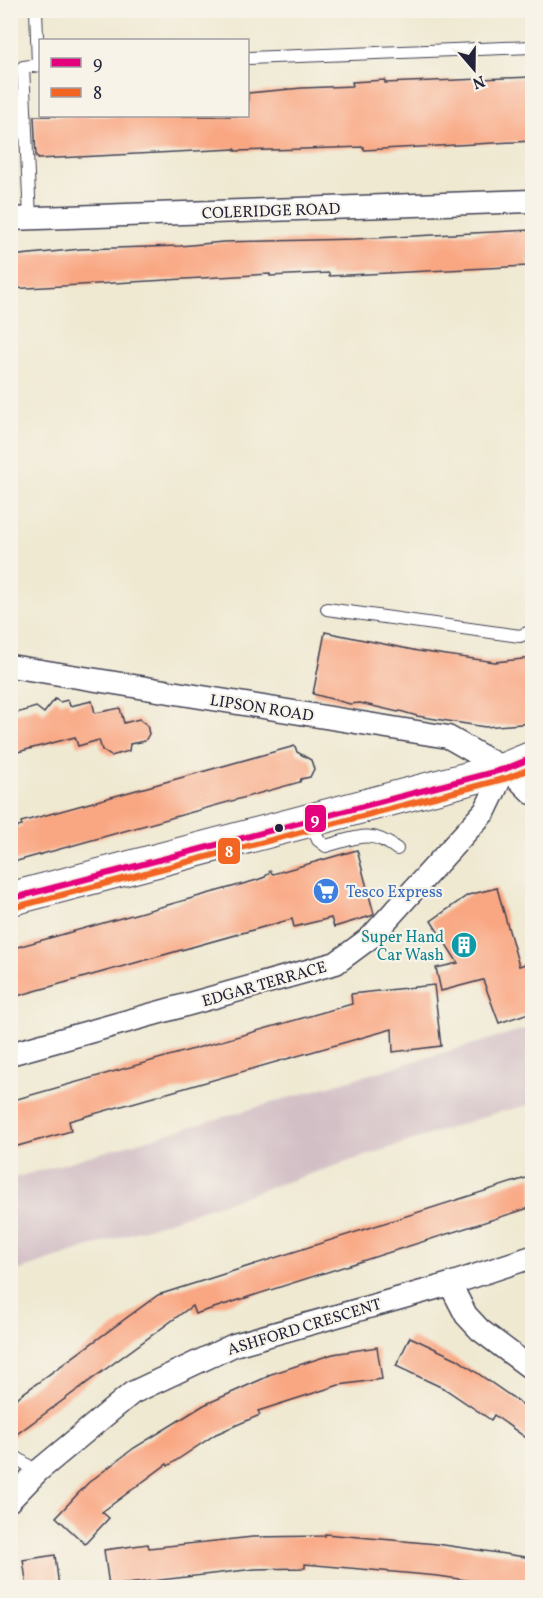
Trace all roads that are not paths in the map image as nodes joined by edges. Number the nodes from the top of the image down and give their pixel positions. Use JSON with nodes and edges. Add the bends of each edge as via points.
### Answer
{"nodes":[{"id":1,"x":36,"y":10,"type":"edge"},
{"id":2,"x":532,"y":47,"type":"edge"},
{"id":3,"x":249,"y":58,"type":"edge"},
{"id":4,"x":39,"y":65,"type":"edge"},
{"id":5,"x":532,"y":201,"type":"edge"},
{"id":6,"x":20,"y":218,"type":"edge"},
{"id":7,"x":327,"y":609,"type":"dead end"},
{"id":8,"x":532,"y":632,"type":"edge"},
{"id":9,"x":10,"y":666,"type":"edge"},
{"id":10,"x":519,"y":764,"type":"edge"},
{"id":11,"x":532,"y":793,"type":"edge"},
{"id":12,"x":312,"y":819,"type":"junction"},
{"id":13,"x":397,"y":849,"type":"dead end"},
{"id":14,"x":10,"y":899,"type":"edge"},
{"id":15,"x":10,"y":1054,"type":"edge"},
{"id":16,"x":532,"y":1257,"type":"edge"},
{"id":17,"x":450,"y":1284,"type":"junction"},
{"id":18,"x":532,"y":1369,"type":"edge"},
{"id":19,"x":10,"y":1454,"type":"edge"},
{"id":20,"x":36,"y":1472,"type":"junction"},
{"id":21,"x":10,"y":1500,"type":"edge"}],
"edges":[{"from":1,"to":4,"type":"lane"},
{"from":2,"to":3,"type":"lane"},
{"from":4,"to":6,"type":"lane","via":[[23,67]]},
{"from":5,"to":6,"type":"street","name":"COLERIDGE ROAD"},
{"from":7,"to":8,"type":"lane","via":[[520,636]]},
{"from":9,"to":10,"type":"street","name":"LIPSON ROAD","via":[[448,737]]},
{"from":10,"to":11,"type":"street","name":"LIPSON ROAD","via":[[513,774]]},
{"from":10,"to":12,"type":"main road"},
{"from":10,"to":15,"type":"street","name":"EDGAR TERRACE","via":[[485,811],[371,937],[336,963]]},
{"from":12,"to":13,"type":"lane","via":[[318,840],[326,846],[367,836],[383,838]]},
{"from":12,"to":14,"type":"main road"},
{"from":16,"to":17,"type":"street","name":"ASHFORD CRESCENT"},
{"from":17,"to":18,"type":"street","via":[[466,1315],[480,1330]]},
{"from":17,"to":20,"type":"street","name":"ASHFORD CRESCENT","via":[[234,1345],[132,1393]]},
{"from":19,"to":20,"type":"lane"},
{"from":20,"to":21,"type":"street","name":"ASHFORD CRESCENT"}]}
